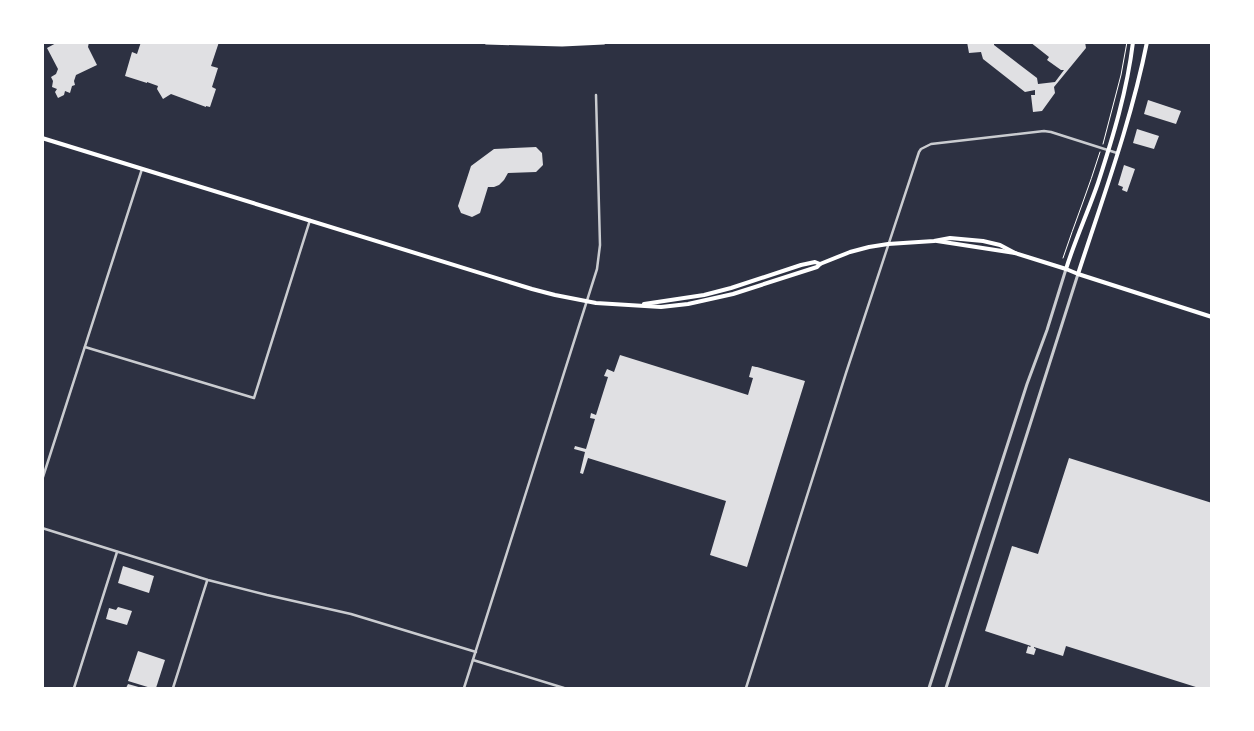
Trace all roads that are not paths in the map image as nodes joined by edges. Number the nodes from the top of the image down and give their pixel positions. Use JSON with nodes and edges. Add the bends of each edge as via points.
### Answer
{"nodes":[{"id":1,"x":486,"y":42,"type":"edge"},
{"id":2,"x":604,"y":42,"type":"edge"},
{"id":3,"x":1133,"y":42,"type":"edge"},
{"id":4,"x":1147,"y":42,"type":"edge"},
{"id":5,"x":596,"y":95,"type":"dead end"},
{"id":6,"x":42,"y":138,"type":"edge"},
{"id":7,"x":1108,"y":150,"type":"junction"},
{"id":8,"x":1118,"y":153,"type":"junction"},
{"id":9,"x":142,"y":169,"type":"junction"},
{"id":10,"x":310,"y":220,"type":"junction"},
{"id":11,"x":888,"y":244,"type":"junction"},
{"id":12,"x":820,"y":264,"type":"junction"},
{"id":13,"x":1066,"y":269,"type":"junction"},
{"id":14,"x":1078,"y":274,"type":"junction"},
{"id":15,"x":587,"y":302,"type":"junction"},
{"id":16,"x":636,"y":305,"type":"junction"},
{"id":17,"x":1212,"y":317,"type":"edge"},
{"id":18,"x":85,"y":347,"type":"junction"},
{"id":19,"x":42,"y":480,"type":"edge"},
{"id":20,"x":42,"y":528,"type":"edge"},
{"id":21,"x":118,"y":551,"type":"junction"},
{"id":22,"x":208,"y":580,"type":"junction"},
{"id":23,"x":476,"y":652,"type":"junction"},
{"id":24,"x":473,"y":660,"type":"junction"},
{"id":25,"x":74,"y":688,"type":"edge"},
{"id":26,"x":172,"y":688,"type":"edge"},
{"id":27,"x":464,"y":688,"type":"edge"},
{"id":28,"x":563,"y":688,"type":"edge"},
{"id":29,"x":746,"y":688,"type":"edge"},
{"id":30,"x":929,"y":688,"type":"edge"},
{"id":31,"x":946,"y":688,"type":"edge"}],
"edges":[{"from":1,"to":2,"type":"highway"},
{"from":3,"to":7,"type":"main road","via":[[1125,92]]},
{"from":4,"to":8,"type":"main road","via":[[1136,95]]},
{"from":5,"to":15,"type":"street","via":[[600,245]]},
{"from":6,"to":9,"type":"main road"},
{"from":7,"to":8,"type":"street"},
{"from":7,"to":11,"type":"street","via":[[1044,131],[926,146],[916,158]]},
{"from":7,"to":13,"type":"main road"},
{"from":8,"to":14,"type":"main road"},
{"from":9,"to":10,"type":"main road"},
{"from":9,"to":18,"type":"street"},
{"from":10,"to":15,"type":"main road","via":[[532,289]]},
{"from":10,"to":18,"type":"street","via":[[254,398]]},
{"from":11,"to":12,"type":"main road","via":[[858,250]]},
{"from":11,"to":13,"type":"main road","via":[[934,241],[1015,253]]},
{"from":11,"to":29,"type":"street"},
{"from":12,"to":16,"type":"main road","via":[[801,265],[704,295]]},
{"from":12,"to":16,"type":"main road","via":[[720,298],[668,306]]},
{"from":13,"to":14,"type":"main road"},
{"from":13,"to":30,"type":"street"},
{"from":14,"to":17,"type":"main road"},
{"from":14,"to":31,"type":"street"},
{"from":15,"to":16,"type":"main road"},
{"from":15,"to":23,"type":"street"},
{"from":18,"to":19,"type":"street"},
{"from":20,"to":21,"type":"street"},
{"from":21,"to":22,"type":"street"},
{"from":21,"to":25,"type":"street"},
{"from":22,"to":23,"type":"street","via":[[351,614]]},
{"from":22,"to":26,"type":"street"},
{"from":23,"to":24,"type":"street"},
{"from":24,"to":27,"type":"street"},
{"from":24,"to":28,"type":"street"}]}
